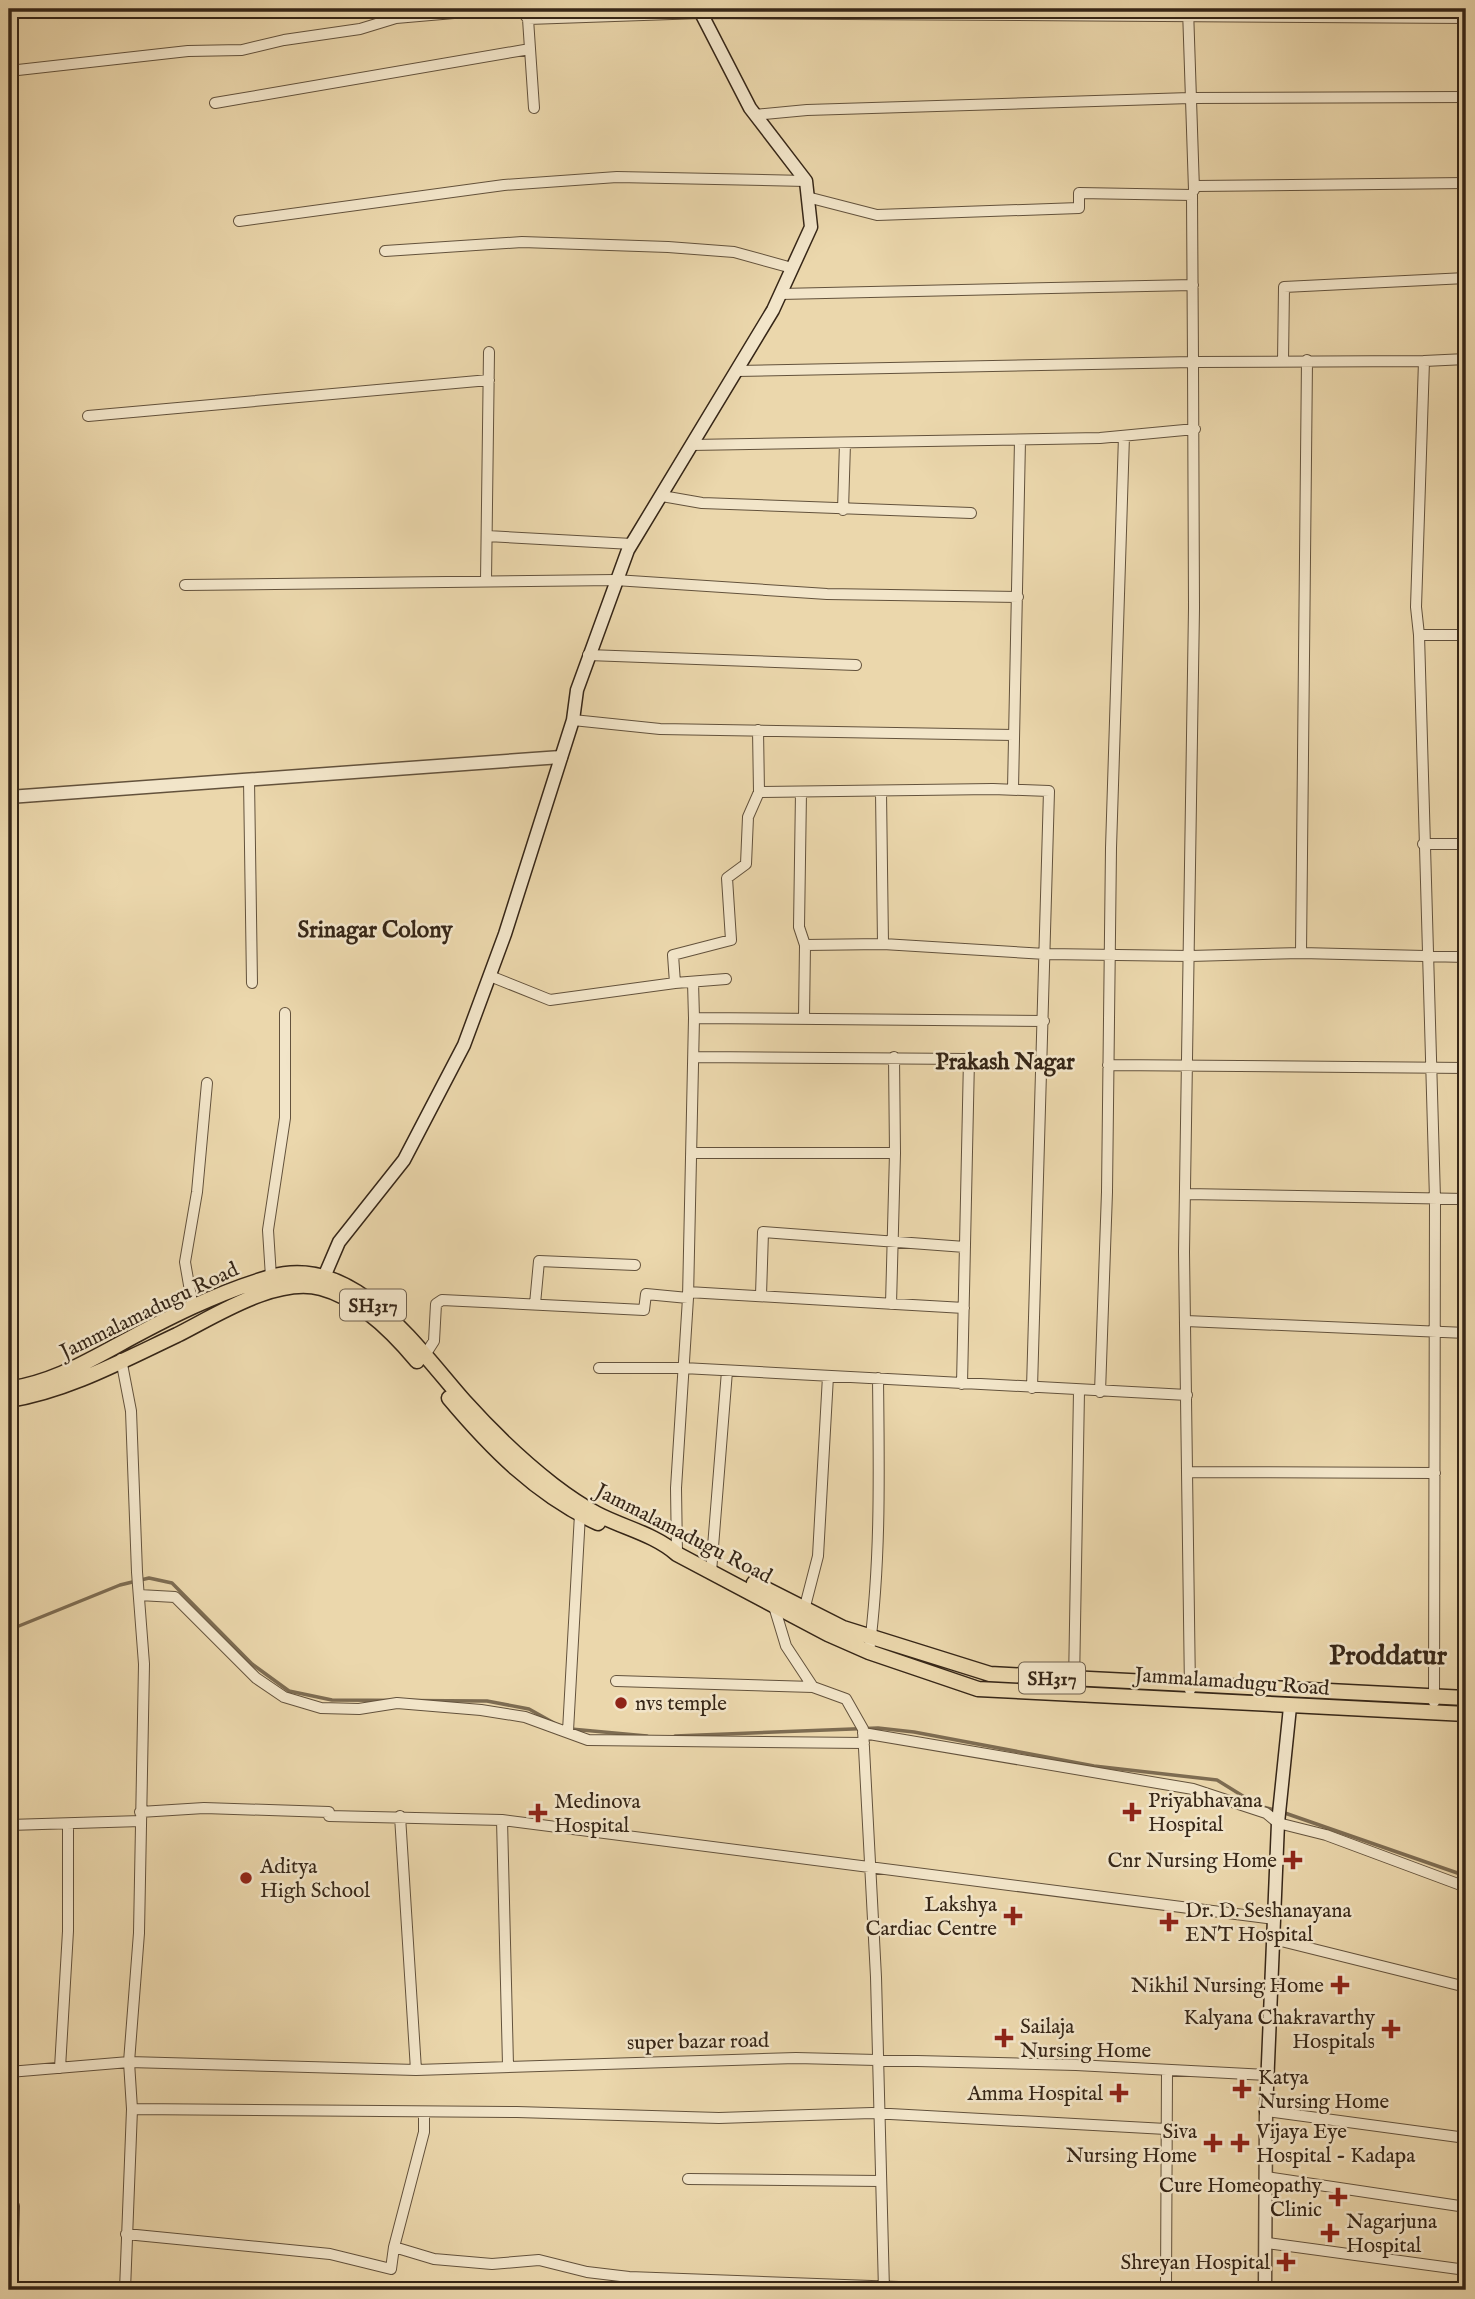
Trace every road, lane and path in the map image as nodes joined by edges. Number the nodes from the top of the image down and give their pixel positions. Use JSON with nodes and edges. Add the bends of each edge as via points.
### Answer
{"nodes":[{"id":1,"x":700,"y":11,"type":"edge"},
{"id":2,"x":1188,"y":11,"type":"edge"},
{"id":3,"x":1012,"y":12,"type":"edge"},
{"id":4,"x":524,"y":13,"type":"edge"},
{"id":5,"x":1466,"y":18,"type":"edge"},
{"id":6,"x":530,"y":49,"type":"junction"},
{"id":7,"x":9,"y":71,"type":"edge"},
{"id":8,"x":1466,"y":97,"type":"edge"},
{"id":9,"x":1190,"y":98,"type":"junction"},
{"id":10,"x":215,"y":103,"type":"dead end"},
{"id":11,"x":534,"y":108,"type":"dead end"},
{"id":12,"x":755,"y":116,"type":"junction"},
{"id":13,"x":806,"y":181,"type":"junction"},
{"id":14,"x":1466,"y":183,"type":"edge"},
{"id":15,"x":1194,"y":190,"type":"junction"},
{"id":16,"x":807,"y":197,"type":"junction"},
{"id":17,"x":239,"y":221,"type":"dead end"},
{"id":18,"x":385,"y":251,"type":"dead end"},
{"id":19,"x":792,"y":268,"type":"junction"},
{"id":20,"x":1466,"y":278,"type":"edge"},
{"id":21,"x":1192,"y":285,"type":"junction"},
{"id":22,"x":780,"y":294,"type":"junction"},
{"id":23,"x":489,"y":352,"type":"dead end"},
{"id":24,"x":1466,"y":359,"type":"edge"},
{"id":25,"x":1307,"y":360,"type":"junction"},
{"id":26,"x":1283,"y":361,"type":"junction"},
{"id":27,"x":1424,"y":361,"type":"junction"},
{"id":28,"x":1193,"y":362,"type":"junction"},
{"id":29,"x":737,"y":371,"type":"junction"},
{"id":30,"x":489,"y":380,"type":"junction"},
{"id":31,"x":88,"y":416,"type":"dead end"},
{"id":32,"x":1195,"y":429,"type":"junction"},
{"id":33,"x":1124,"y":436,"type":"junction"},
{"id":34,"x":1020,"y":440,"type":"junction"},
{"id":35,"x":845,"y":443,"type":"junction"},
{"id":36,"x":691,"y":445,"type":"junction"},
{"id":37,"x":662,"y":496,"type":"junction"},
{"id":38,"x":844,"y":510,"type":"junction"},
{"id":39,"x":971,"y":513,"type":"dead end"},
{"id":40,"x":487,"y":536,"type":"junction"},
{"id":41,"x":632,"y":544,"type":"junction"},
{"id":42,"x":615,"y":580,"type":"junction"},
{"id":43,"x":486,"y":581,"type":"junction"},
{"id":44,"x":185,"y":585,"type":"dead end"},
{"id":45,"x":1018,"y":597,"type":"junction"},
{"id":46,"x":1419,"y":635,"type":"junction"},
{"id":47,"x":1466,"y":635,"type":"edge"},
{"id":48,"x":588,"y":654,"type":"junction"},
{"id":49,"x":856,"y":665,"type":"dead end"},
{"id":50,"x":573,"y":720,"type":"junction"},
{"id":51,"x":758,"y":730,"type":"junction"},
{"id":52,"x":1014,"y":735,"type":"junction"},
{"id":53,"x":561,"y":757,"type":"junction"},
{"id":54,"x":249,"y":780,"type":"junction"},
{"id":55,"x":1013,"y":789,"type":"junction"},
{"id":56,"x":759,"y":792,"type":"junction"},
{"id":57,"x":801,"y":792,"type":"junction"},
{"id":58,"x":881,"y":792,"type":"junction"},
{"id":59,"x":9,"y":797,"type":"edge"},
{"id":60,"x":1423,"y":844,"type":"junction"},
{"id":61,"x":1466,"y":844,"type":"edge"},
{"id":62,"x":883,"y":944,"type":"junction"},
{"id":63,"x":805,"y":945,"type":"junction"},
{"id":64,"x":1301,"y":953,"type":"junction"},
{"id":65,"x":1046,"y":954,"type":"junction"},
{"id":66,"x":1110,"y":955,"type":"junction"},
{"id":67,"x":1191,"y":956,"type":"junction"},
{"id":68,"x":1427,"y":957,"type":"junction"},
{"id":69,"x":1466,"y":957,"type":"edge"},
{"id":70,"x":490,"y":976,"type":"junction"},
{"id":71,"x":726,"y":979,"type":"dead end"},
{"id":72,"x":693,"y":982,"type":"junction"},
{"id":73,"x":251,"y":983,"type":"dead end"},
{"id":74,"x":675,"y":984,"type":"junction"},
{"id":75,"x":285,"y":1013,"type":"dead end"},
{"id":76,"x":804,"y":1017,"type":"junction"},
{"id":77,"x":694,"y":1018,"type":"junction"},
{"id":78,"x":1044,"y":1021,"type":"junction"},
{"id":79,"x":696,"y":1057,"type":"junction"},
{"id":80,"x":894,"y":1057,"type":"junction"},
{"id":81,"x":1108,"y":1065,"type":"junction"},
{"id":82,"x":1189,"y":1066,"type":"junction"},
{"id":83,"x":1430,"y":1067,"type":"junction"},
{"id":84,"x":1466,"y":1068,"type":"edge"},
{"id":85,"x":207,"y":1083,"type":"dead end"},
{"id":86,"x":691,"y":1153,"type":"junction"},
{"id":87,"x":895,"y":1153,"type":"junction"},
{"id":88,"x":1186,"y":1194,"type":"junction"},
{"id":89,"x":1435,"y":1199,"type":"junction"},
{"id":90,"x":1466,"y":1199,"type":"edge"},
{"id":91,"x":892,"y":1243,"type":"junction"},
{"id":92,"x":965,"y":1247,"type":"junction"},
{"id":93,"x":635,"y":1265,"type":"dead end"},
{"id":94,"x":271,"y":1277,"type":"junction"},
{"id":95,"x":322,"y":1282,"type":"junction"},
{"id":96,"x":688,"y":1295,"type":"junction"},
{"id":97,"x":761,"y":1295,"type":"junction"},
{"id":98,"x":535,"y":1304,"type":"junction"},
{"id":99,"x":891,"y":1304,"type":"junction"},
{"id":100,"x":216,"y":1306,"type":"junction"},
{"id":101,"x":193,"y":1308,"type":"junction"},
{"id":102,"x":964,"y":1308,"type":"junction"},
{"id":103,"x":1186,"y":1321,"type":"junction"},
{"id":104,"x":1434,"y":1332,"type":"junction"},
{"id":105,"x":1466,"y":1334,"type":"edge"},
{"id":106,"x":119,"y":1352,"type":"junction"},
{"id":107,"x":425,"y":1355,"type":"junction"},
{"id":108,"x":599,"y":1368,"type":"dead end"},
{"id":109,"x":684,"y":1368,"type":"junction"},
{"id":110,"x":727,"y":1371,"type":"junction"},
{"id":111,"x":828,"y":1376,"type":"junction"},
{"id":112,"x":878,"y":1378,"type":"junction"},
{"id":113,"x":962,"y":1384,"type":"junction"},
{"id":114,"x":1032,"y":1388,"type":"junction"},
{"id":115,"x":18,"y":1391,"type":"edge"},
{"id":116,"x":1079,"y":1391,"type":"junction"},
{"id":117,"x":1100,"y":1392,"type":"junction"},
{"id":118,"x":1187,"y":1395,"type":"junction"},
{"id":119,"x":9,"y":1400,"type":"edge"},
{"id":120,"x":1188,"y":1472,"type":"junction"},
{"id":121,"x":1435,"y":1473,"type":"junction"},
{"id":122,"x":580,"y":1514,"type":"junction"},
{"id":123,"x":672,"y":1549,"type":"junction"},
{"id":124,"x":711,"y":1568,"type":"junction"},
{"id":125,"x":138,"y":1585,"type":"junction"},
{"id":126,"x":773,"y":1603,"type":"junction"},
{"id":127,"x":803,"y":1613,"type":"junction"},
{"id":128,"x":870,"y":1644,"type":"junction"},
{"id":129,"x":616,"y":1681,"type":"dead end"},
{"id":130,"x":1074,"y":1686,"type":"junction"},
{"id":131,"x":813,"y":1687,"type":"junction"},
{"id":132,"x":1190,"y":1691,"type":"junction"},
{"id":133,"x":1434,"y":1696,"type":"junction"},
{"id":134,"x":1466,"y":1698,"type":"edge"},
{"id":135,"x":1290,"y":1707,"type":"junction"},
{"id":136,"x":1434,"y":1713,"type":"junction"},
{"id":137,"x":1466,"y":1714,"type":"edge"},
{"id":138,"x":568,"y":1731,"type":"junction"},
{"id":139,"x":864,"y":1738,"type":"junction"},
{"id":140,"x":140,"y":1816,"type":"junction"},
{"id":141,"x":400,"y":1816,"type":"junction"},
{"id":142,"x":502,"y":1820,"type":"junction"},
{"id":143,"x":1278,"y":1823,"type":"junction"},
{"id":144,"x":68,"y":1824,"type":"junction"},
{"id":145,"x":9,"y":1825,"type":"edge"},
{"id":146,"x":870,"y":1868,"type":"junction"},
{"id":147,"x":1466,"y":1887,"type":"edge"},
{"id":148,"x":1276,"y":1919,"type":"junction"},
{"id":149,"x":1273,"y":1939,"type":"junction"},
{"id":150,"x":1466,"y":1987,"type":"edge"},
{"id":151,"x":877,"y":2060,"type":"junction"},
{"id":152,"x":129,"y":2063,"type":"junction"},
{"id":153,"x":508,"y":2065,"type":"junction"},
{"id":154,"x":60,"y":2068,"type":"junction"},
{"id":155,"x":416,"y":2070,"type":"junction"},
{"id":156,"x":1167,"y":2070,"type":"junction"},
{"id":157,"x":9,"y":2072,"type":"edge"},
{"id":158,"x":1267,"y":2075,"type":"junction"},
{"id":159,"x":132,"y":2109,"type":"junction"},
{"id":160,"x":1266,"y":2111,"type":"junction"},
{"id":161,"x":424,"y":2112,"type":"junction"},
{"id":162,"x":880,"y":2114,"type":"junction"},
{"id":163,"x":1166,"y":2129,"type":"junction"},
{"id":164,"x":1466,"y":2138,"type":"edge"},
{"id":165,"x":1266,"y":2177,"type":"junction"},
{"id":166,"x":688,"y":2179,"type":"dead end"},
{"id":167,"x":880,"y":2181,"type":"junction"},
{"id":168,"x":14,"y":2206,"type":"dead end"},
{"id":169,"x":1466,"y":2207,"type":"edge"},
{"id":170,"x":126,"y":2234,"type":"junction"},
{"id":171,"x":1267,"y":2243,"type":"junction"},
{"id":172,"x":394,"y":2247,"type":"junction"},
{"id":173,"x":11,"y":2248,"type":"edge"},
{"id":174,"x":1466,"y":2270,"type":"edge"},
{"id":175,"x":640,"y":2277,"type":"junction"},
{"id":176,"x":885,"y":2287,"type":"edge"},
{"id":177,"x":12,"y":2290,"type":"edge"},
{"id":178,"x":125,"y":2290,"type":"edge"},
{"id":179,"x":638,"y":2290,"type":"edge"},
{"id":180,"x":981,"y":2290,"type":"edge"},
{"id":181,"x":1166,"y":2290,"type":"edge"},
{"id":182,"x":1265,"y":2290,"type":"edge"}],
"edges":[{"from":1,"to":3,"type":"street"},
{"from":1,"to":4,"type":"street"},
{"from":1,"to":12,"type":"main road"},
{"from":2,"to":3,"type":"street"},
{"from":2,"to":5,"type":"street"},
{"from":2,"to":9,"type":"street"},
{"from":4,"to":6,"type":"street"},
{"from":4,"to":7,"type":"street","via":[[500,9],[396,18],[242,50],[188,51]]},
{"from":6,"to":10,"type":"street"},
{"from":6,"to":11,"type":"street"},
{"from":8,"to":9,"type":"street"},
{"from":9,"to":12,"type":"street","via":[[807,110]]},
{"from":9,"to":15,"type":"street"},
{"from":12,"to":13,"type":"main road"},
{"from":13,"to":16,"type":"main road"},
{"from":13,"to":17,"type":"street","via":[[617,177],[504,185]]},
{"from":14,"to":15,"type":"street"},
{"from":15,"to":16,"type":"street","via":[[1079,193],[1079,208],[877,215]]},
{"from":15,"to":21,"type":"street"},
{"from":16,"to":19,"type":"main road","via":[[811,227]]},
{"from":18,"to":19,"type":"street","via":[[522,242],[668,247],[734,252]]},
{"from":19,"to":22,"type":"main road"},
{"from":20,"to":26,"type":"street","via":[[1284,287]]},
{"from":21,"to":22,"type":"street"},
{"from":21,"to":28,"type":"street"},
{"from":22,"to":29,"type":"main road"},
{"from":23,"to":30,"type":"street"},
{"from":24,"to":27,"type":"street"},
{"from":25,"to":26,"type":"street"},
{"from":25,"to":27,"type":"street"},
{"from":25,"to":64,"type":"street"},
{"from":26,"to":28,"type":"street"},
{"from":27,"to":46,"type":"street","via":[[1416,607]]},
{"from":28,"to":29,"type":"street"},
{"from":28,"to":32,"type":"street"},
{"from":29,"to":36,"type":"main road"},
{"from":30,"to":31,"type":"street"},
{"from":30,"to":40,"type":"street"},
{"from":32,"to":33,"type":"street"},
{"from":32,"to":67,"type":"street"},
{"from":33,"to":34,"type":"street"},
{"from":33,"to":66,"type":"street"},
{"from":34,"to":35,"type":"street"},
{"from":34,"to":45,"type":"street"},
{"from":35,"to":36,"type":"street"},
{"from":35,"to":38,"type":"street"},
{"from":36,"to":37,"type":"main road"},
{"from":37,"to":38,"type":"street","via":[[702,503]]},
{"from":37,"to":41,"type":"main road"},
{"from":38,"to":39,"type":"street"},
{"from":40,"to":41,"type":"street"},
{"from":40,"to":43,"type":"street"},
{"from":41,"to":42,"type":"main road"},
{"from":42,"to":43,"type":"street"},
{"from":42,"to":45,"type":"street","via":[[827,594]]},
{"from":42,"to":48,"type":"main road"},
{"from":43,"to":44,"type":"street"},
{"from":45,"to":52,"type":"street"},
{"from":46,"to":47,"type":"street"},
{"from":46,"to":60,"type":"street"},
{"from":48,"to":49,"type":"street"},
{"from":48,"to":50,"type":"main road"},
{"from":50,"to":51,"type":"street","via":[[660,729]]},
{"from":50,"to":53,"type":"main road"},
{"from":51,"to":52,"type":"street"},
{"from":51,"to":56,"type":"street"},
{"from":52,"to":55,"type":"street"},
{"from":53,"to":54,"type":"main road"},
{"from":53,"to":70,"type":"main road"},
{"from":54,"to":59,"type":"main road"},
{"from":54,"to":73,"type":"street"},
{"from":55,"to":58,"type":"street"},
{"from":55,"to":65,"type":"street","via":[[1049,791]]},
{"from":56,"to":57,"type":"street"},
{"from":56,"to":74,"type":"street","via":[[748,817],[746,864],[727,878],[731,940],[673,955]]},
{"from":57,"to":58,"type":"street"},
{"from":57,"to":63,"type":"street","via":[[799,927]]},
{"from":58,"to":62,"type":"street"},
{"from":60,"to":61,"type":"street"},
{"from":60,"to":68,"type":"street"},
{"from":62,"to":63,"type":"street"},
{"from":62,"to":65,"type":"street"},
{"from":63,"to":76,"type":"street"},
{"from":64,"to":67,"type":"street"},
{"from":64,"to":68,"type":"street"},
{"from":65,"to":66,"type":"street"},
{"from":65,"to":78,"type":"street"},
{"from":66,"to":67,"type":"street"},
{"from":66,"to":81,"type":"street"},
{"from":67,"to":82,"type":"street"},
{"from":68,"to":69,"type":"street"},
{"from":68,"to":83,"type":"street"},
{"from":70,"to":74,"type":"street","via":[[550,1000]]},
{"from":70,"to":95,"type":"main road","via":[[464,1045],[429,1115],[404,1160],[339,1242]]},
{"from":71,"to":72,"type":"street"},
{"from":72,"to":74,"type":"street"},
{"from":72,"to":77,"type":"street"},
{"from":75,"to":94,"type":"street","via":[[285,1118],[268,1230]]},
{"from":76,"to":77,"type":"street"},
{"from":76,"to":78,"type":"street"},
{"from":77,"to":79,"type":"street"},
{"from":78,"to":114,"type":"street"},
{"from":79,"to":80,"type":"street"},
{"from":79,"to":86,"type":"street"},
{"from":80,"to":87,"type":"street"},
{"from":80,"to":92,"type":"street","via":[[969,1059]]},
{"from":81,"to":82,"type":"street"},
{"from":81,"to":117,"type":"street"},
{"from":82,"to":83,"type":"street"},
{"from":82,"to":88,"type":"street"},
{"from":83,"to":84,"type":"street"},
{"from":83,"to":89,"type":"street"},
{"from":85,"to":101,"type":"street","via":[[185,1262]]},
{"from":86,"to":87,"type":"street"},
{"from":86,"to":96,"type":"street"},
{"from":87,"to":91,"type":"street"},
{"from":88,"to":89,"type":"street"},
{"from":88,"to":103,"type":"street"},
{"from":89,"to":90,"type":"street"},
{"from":89,"to":104,"type":"street"},
{"from":91,"to":92,"type":"street"},
{"from":91,"to":97,"type":"street","via":[[763,1232]]},
{"from":91,"to":99,"type":"street"},
{"from":92,"to":102,"type":"street"},
{"from":93,"to":98,"type":"street","via":[[539,1261]]},
{"from":94,"to":95,"type":"main road","name":"Jammalamadugu Road","number":"SH317","via":[[308,1271]]},
{"from":94,"to":100,"type":"main road","name":"Jammalamadugu Road","number":"SH317"},
{"from":95,"to":100,"type":"main road"},
{"from":95,"to":107,"type":"main road","name":"Jammalamadugu Road","number":"SH317","via":[[392,1318]]},
{"from":95,"to":122,"type":"main road","via":[[385,1326],[499,1453],[537,1487]]},
{"from":96,"to":97,"type":"street"},
{"from":96,"to":98,"type":"street","via":[[646,1294],[644,1310]]},
{"from":96,"to":109,"type":"street"},
{"from":97,"to":99,"type":"street"},
{"from":98,"to":107,"type":"street","via":[[437,1302],[434,1342]]},
{"from":99,"to":102,"type":"street"},
{"from":100,"to":101,"type":"main road","name":"Jammalamadugu Road","number":"SH317"},
{"from":100,"to":106,"type":"main road"},
{"from":101,"to":106,"type":"main road","name":"Jammalamadugu Road","number":"SH317"},
{"from":102,"to":113,"type":"street"},
{"from":103,"to":104,"type":"street"},
{"from":103,"to":118,"type":"street"},
{"from":104,"to":105,"type":"street"},
{"from":104,"to":121,"type":"street"},
{"from":106,"to":115,"type":"main road","via":[[58,1389]]},
{"from":106,"to":125,"type":"street","via":[[131,1411]]},
{"from":107,"to":123,"type":"main road","name":"Jammalamadugu Road","number":"SH317","via":[[499,1438],[555,1486],[597,1513]]},
{"from":108,"to":109,"type":"street"},
{"from":109,"to":110,"type":"street"},
{"from":109,"to":123,"type":"street"},
{"from":110,"to":111,"type":"street"},
{"from":110,"to":124,"type":"street"},
{"from":111,"to":112,"type":"street"},
{"from":111,"to":127,"type":"street","via":[[818,1556]]},
{"from":112,"to":113,"type":"street"},
{"from":112,"to":128,"type":"street","via":[[879,1481]]},
{"from":113,"to":114,"type":"street"},
{"from":114,"to":116,"type":"street"},
{"from":115,"to":119,"type":"main road"},
{"from":116,"to":117,"type":"street"},
{"from":116,"to":130,"type":"street"},
{"from":117,"to":118,"type":"street"},
{"from":118,"to":120,"type":"street"},
{"from":120,"to":121,"type":"street"},
{"from":120,"to":132,"type":"street"},
{"from":121,"to":133,"type":"street"},
{"from":122,"to":123,"type":"main road","via":[[660,1551]]},
{"from":122,"to":138,"type":"street"},
{"from":123,"to":124,"type":"main road","name":"Jammalamadugu Road","number":"SH317"},
{"from":124,"to":126,"type":"main road","name":"Jammalamadugu Road","number":"SH317"},
{"from":124,"to":127,"type":"main road","number":"SH317"},
{"from":125,"to":138,"type":"street","via":[[175,1597],[256,1678],[284,1697],[321,1708],[397,1703],[481,1710],[525,1717]]},
{"from":125,"to":140,"type":"street","via":[[144,1664]]},
{"from":126,"to":127,"type":"main road","name":"Jammalamadugu Road","number":"SH317"},
{"from":126,"to":131,"type":"street","via":[[786,1646]]},
{"from":127,"to":128,"type":"main road","name":"Jammalamadugu Road","number":"SH317"},
{"from":128,"to":130,"type":"main road","name":"Jammalamadugu Road","number":"SH317","via":[[978,1689]]},
{"from":129,"to":131,"type":"street"},
{"from":130,"to":132,"type":"main road","name":"Jammalamadugu Road","number":"SH317"},
{"from":131,"to":139,"type":"street","via":[[846,1699]]},
{"from":132,"to":133,"type":"main road","number":"SH317"},
{"from":132,"to":135,"type":"main road","name":"Jammalamadugu Road","number":"SH317"},
{"from":133,"to":134,"type":"main road","number":"SH317"},
{"from":133,"to":136,"type":"street"},
{"from":135,"to":136,"type":"main road","name":"Jammalamadugu Road","number":"SH317"},
{"from":135,"to":143,"type":"main road"},
{"from":136,"to":137,"type":"main road","number":"SH317"},
{"from":138,"to":139,"type":"street","via":[[588,1740]]},
{"from":139,"to":143,"type":"street","via":[[1192,1789],[1266,1813]]},
{"from":139,"to":146,"type":"street"},
{"from":140,"to":141,"type":"street","via":[[204,1808]]},
{"from":140,"to":144,"type":"street"},
{"from":140,"to":152,"type":"street","via":[[139,1933]]},
{"from":141,"to":142,"type":"street"},
{"from":141,"to":155,"type":"street"},
{"from":142,"to":146,"type":"street"},
{"from":142,"to":153,"type":"street"},
{"from":143,"to":147,"type":"street","via":[[1326,1835]]},
{"from":143,"to":148,"type":"main road"},
{"from":144,"to":145,"type":"street"},
{"from":144,"to":154,"type":"street","via":[[68,1931]]},
{"from":146,"to":148,"type":"street"},
{"from":146,"to":151,"type":"street"},
{"from":148,"to":149,"type":"main road"},
{"from":149,"to":150,"type":"street"},
{"from":149,"to":158,"type":"main road"},
{"from":151,"to":153,"type":"street","name":"super bazar road"},
{"from":151,"to":156,"type":"street","name":"super bazar road"},
{"from":151,"to":162,"type":"street"},
{"from":152,"to":154,"type":"street","name":"super bazar road"},
{"from":152,"to":155,"type":"street","name":"super bazar road"},
{"from":152,"to":159,"type":"street"},
{"from":153,"to":155,"type":"street","name":"super bazar road"},
{"from":154,"to":157,"type":"street","name":"super bazar road"},
{"from":156,"to":158,"type":"street","name":"super bazar road"},
{"from":156,"to":163,"type":"street"},
{"from":158,"to":160,"type":"main road"},
{"from":159,"to":161,"type":"street"},
{"from":159,"to":170,"type":"street"},
{"from":160,"to":164,"type":"street"},
{"from":160,"to":165,"type":"main road"},
{"from":161,"to":162,"type":"street","via":[[719,2118]]},
{"from":161,"to":172,"type":"street","via":[[424,2132]]},
{"from":162,"to":163,"type":"street"},
{"from":162,"to":167,"type":"street"},
{"from":163,"to":181,"type":"street"},
{"from":165,"to":169,"type":"street"},
{"from":165,"to":171,"type":"main road"},
{"from":166,"to":167,"type":"street"},
{"from":167,"to":176,"type":"street"},
{"from":168,"to":173,"type":"street"},
{"from":170,"to":172,"type":"street","via":[[330,2254],[391,2269]]},
{"from":170,"to":178,"type":"street"},
{"from":171,"to":174,"type":"street"},
{"from":171,"to":182,"type":"main road"},
{"from":172,"to":175,"type":"street","via":[[434,2259],[492,2264],[539,2260],[587,2272]]},
{"from":173,"to":177,"type":"street"},
{"from":175,"to":176,"type":"street"},
{"from":175,"to":179,"type":"street"},
{"from":176,"to":180,"type":"street"}]}
